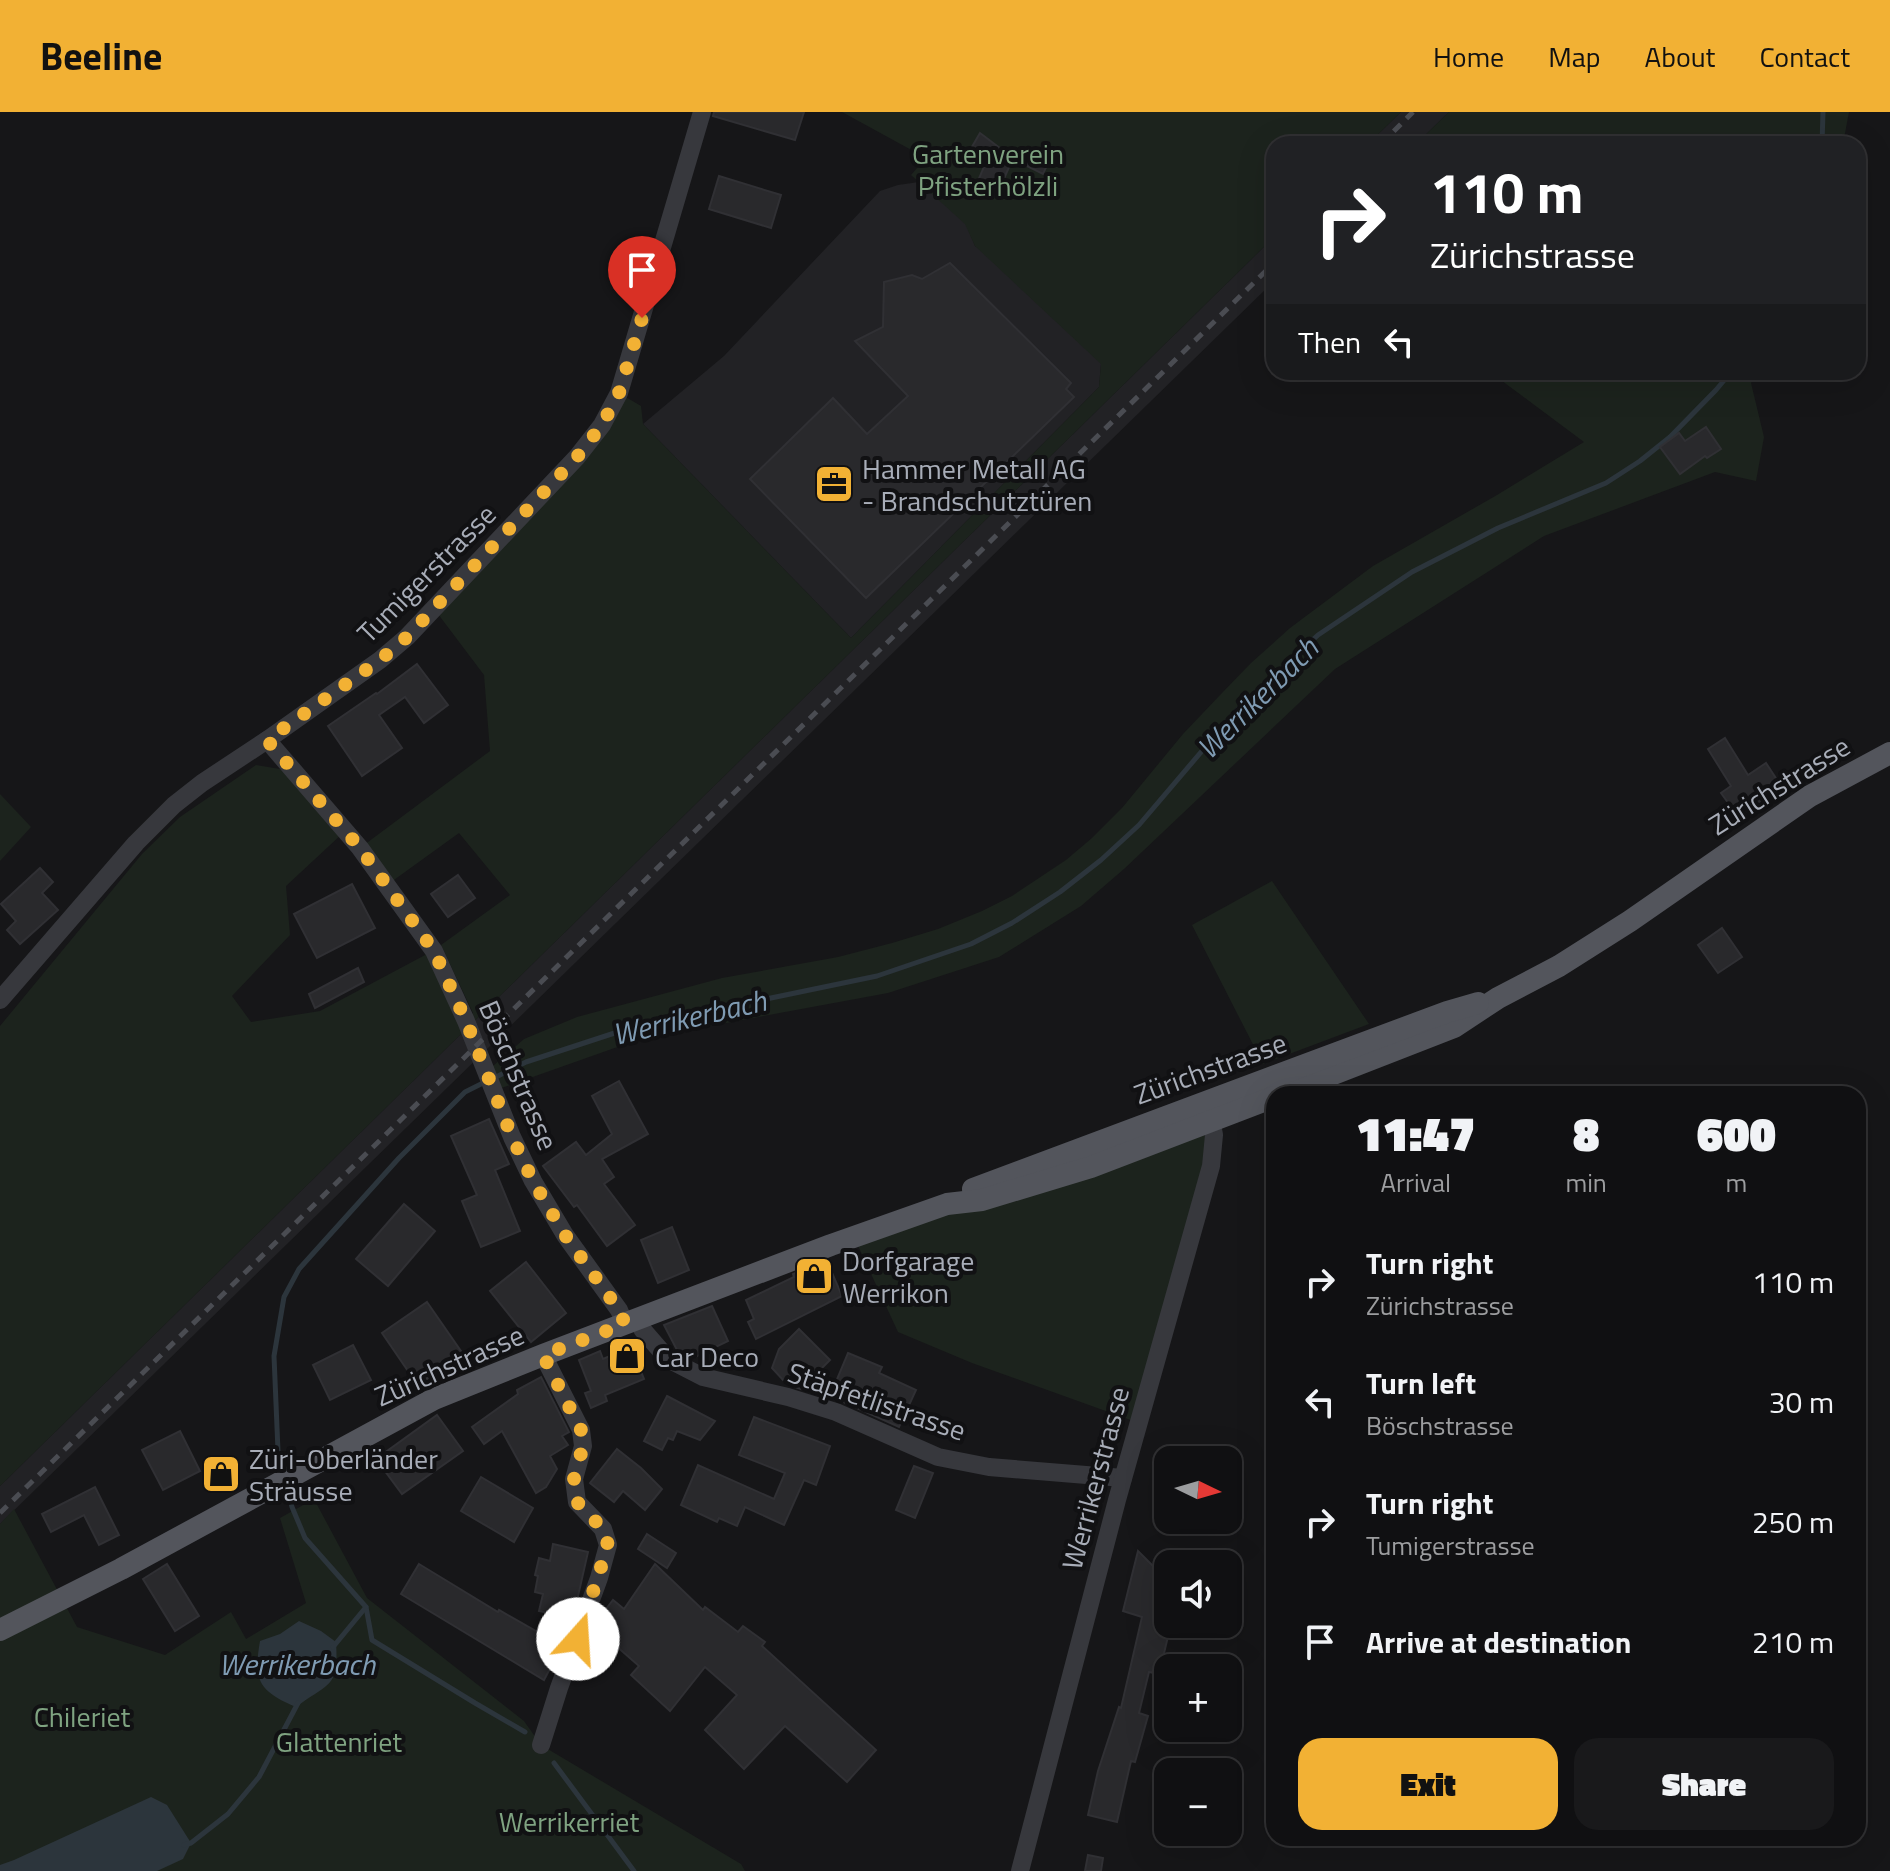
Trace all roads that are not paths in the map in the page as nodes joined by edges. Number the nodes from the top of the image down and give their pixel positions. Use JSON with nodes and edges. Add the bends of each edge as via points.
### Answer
{"nodes":[{"id":1,"x":702,"y":112,"type":"edge"},
{"id":2,"x":267,"y":740,"type":"junction"},
{"id":3,"x":1890,"y":753,"type":"edge"},
{"id":4,"x":1498,"y":998,"type":"junction"},
{"id":5,"x":0,"y":1000,"type":"edge"},
{"id":6,"x":1270,"y":1086,"type":"edge"},
{"id":7,"x":1303,"y":1086,"type":"edge"},
{"id":8,"x":1266,"y":1088,"type":"edge"},
{"id":9,"x":1266,"y":1099,"type":"edge"},
{"id":10,"x":1210,"y":1111,"type":"junction"},
{"id":11,"x":631,"y":1321,"type":"junction"},
{"id":12,"x":543,"y":1355,"type":"junction"},
{"id":13,"x":1123,"y":1478,"type":"junction"},
{"id":14,"x":0,"y":1630,"type":"edge"},
{"id":15,"x":541,"y":1745,"type":"dead end"},
{"id":16,"x":1020,"y":1871,"type":"edge"}],
"edges":[{"from":1,"to":2,"type":"street","name":"Tumigerstrasse","via":[[619,393],[602,425],[407,637]]},
{"from":2,"to":5,"type":"street","name":"Tumigerstrasse","via":[[174,805]]},
{"from":2,"to":11,"type":"street","name":"Böschstrasse","via":[[360,848],[434,951],[533,1181],[565,1235]]},
{"from":3,"to":4,"type":"main road","name":"Zürichstrasse","via":[[1810,796],[1618,928]]},
{"from":4,"to":6,"type":"main road","name":"Zürichstrasse","via":[[1447,1012]]},
{"from":4,"to":7,"type":"main road","name":"Zürichstrasse","via":[[1454,1027]]},
{"from":8,"to":10,"type":"main road","name":"Zürichstrasse"},
{"from":9,"to":10,"type":"main road","name":"Zürichstrasse"},
{"from":10,"to":11,"type":"main road","name":"Zürichstrasse","via":[[966,1191],[947,1204]]},
{"from":10,"to":13,"type":"street","name":"Werrikerstrasse","via":[[1211,1166]]},
{"from":11,"to":12,"type":"main road","name":"Zürichstrasse"},
{"from":11,"to":13,"type":"street","name":"Stäpfetlistrasse","via":[[668,1359],[703,1377],[836,1412],[938,1457],[989,1467]]},
{"from":12,"to":14,"type":"main road","name":"Zürichstrasse","via":[[434,1399]]},
{"from":12,"to":15,"type":"street","via":[[581,1430],[583,1446],[574,1479],[577,1502],[603,1529],[608,1545]]},
{"from":13,"to":16,"type":"street","name":"Werrikerstrasse"}]}
